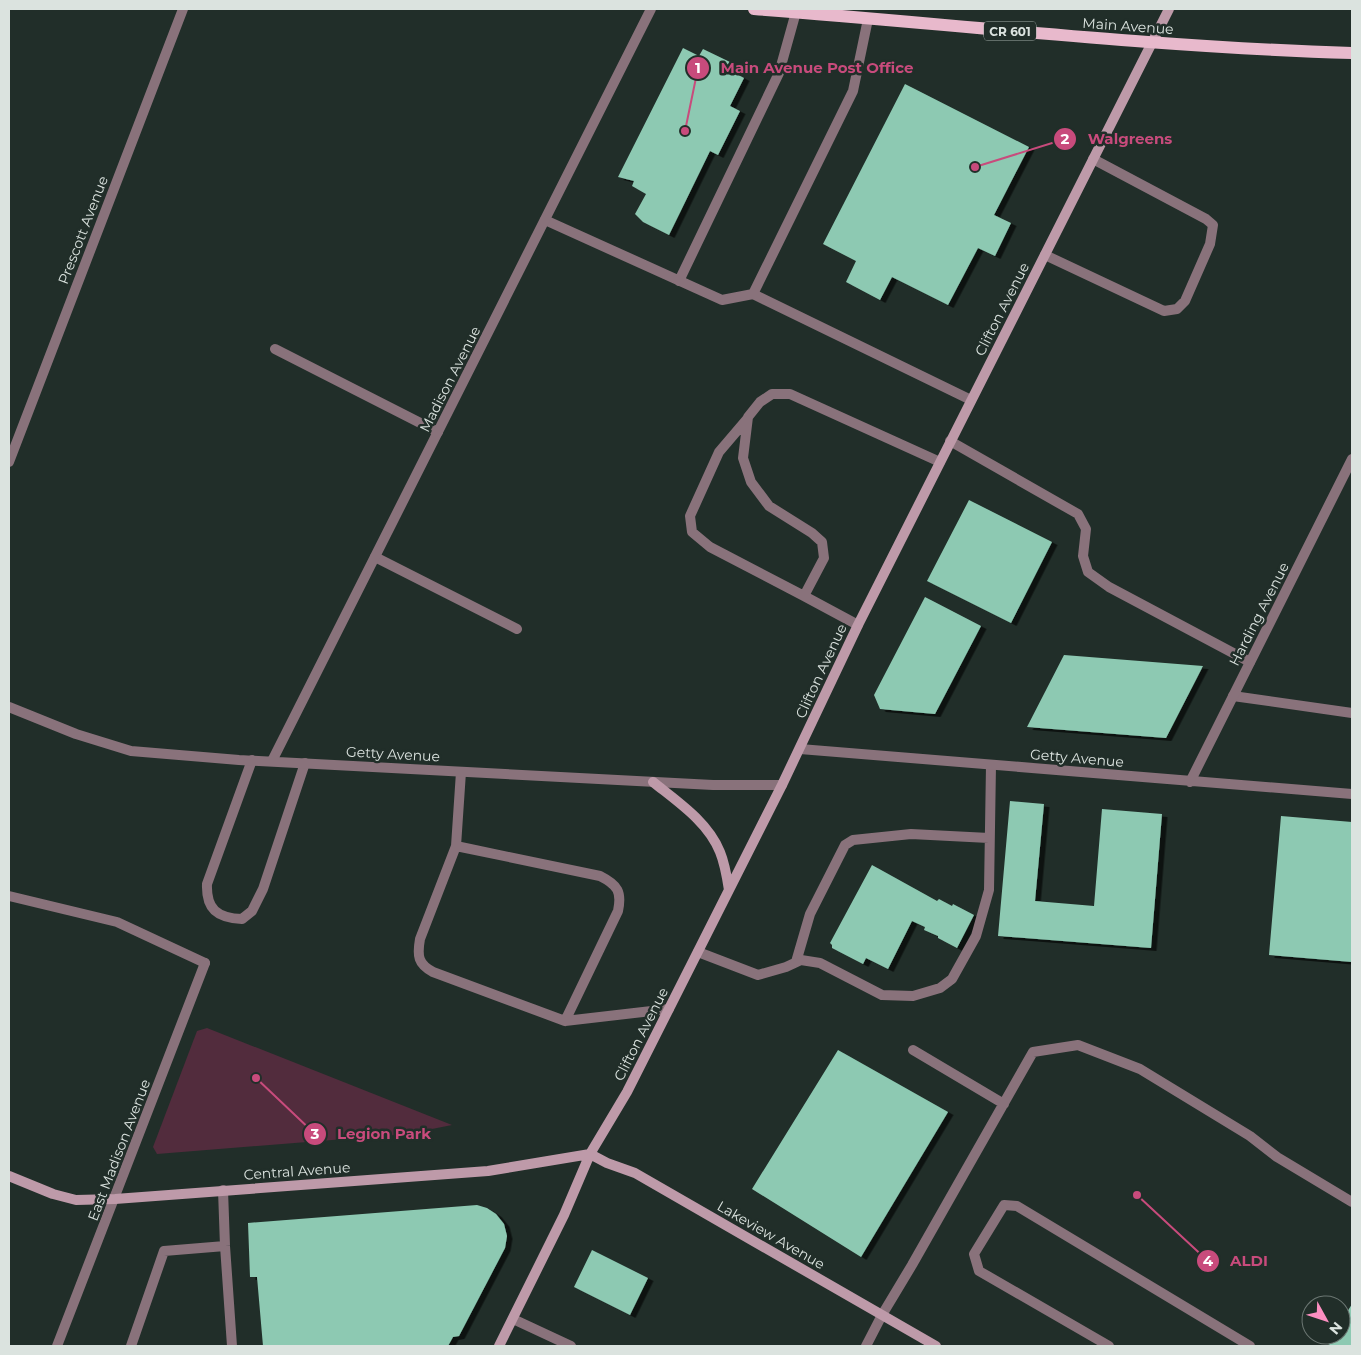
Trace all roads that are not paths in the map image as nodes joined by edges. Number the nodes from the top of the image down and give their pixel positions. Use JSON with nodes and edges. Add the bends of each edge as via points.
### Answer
{"nodes":[{"id":1,"x":182,"y":9,"type":"edge"},
{"id":2,"x":651,"y":9,"type":"edge"},
{"id":3,"x":761,"y":9,"type":"edge"},
{"id":4,"x":1169,"y":9,"type":"edge"},
{"id":5,"x":796,"y":12,"type":"junction"},
{"id":6,"x":868,"y":19,"type":"junction"},
{"id":7,"x":1152,"y":42,"type":"junction"},
{"id":8,"x":1352,"y":53,"type":"edge"},
{"id":9,"x":1093,"y":159,"type":"junction"},
{"id":10,"x":545,"y":220,"type":"junction"},
{"id":11,"x":1045,"y":255,"type":"junction"},
{"id":12,"x":679,"y":281,"type":"junction"},
{"id":13,"x":752,"y":294,"type":"junction"},
{"id":14,"x":275,"y":349,"type":"dead end"},
{"id":15,"x":971,"y":400,"type":"junction"},
{"id":16,"x":748,"y":417,"type":"junction"},
{"id":17,"x":438,"y":432,"type":"junction"},
{"id":18,"x":950,"y":441,"type":"junction"},
{"id":19,"x":1352,"y":459,"type":"edge"},
{"id":20,"x":9,"y":462,"type":"edge"},
{"id":21,"x":940,"y":462,"type":"junction"},
{"id":22,"x":375,"y":557,"type":"junction"},
{"id":23,"x":804,"y":596,"type":"junction"},
{"id":24,"x":858,"y":625,"type":"junction"},
{"id":25,"x":517,"y":629,"type":"dead end"},
{"id":26,"x":1250,"y":662,"type":"junction"},
{"id":27,"x":1233,"y":696,"type":"junction"},
{"id":28,"x":9,"y":707,"type":"edge"},
{"id":29,"x":1352,"y":713,"type":"edge"},
{"id":30,"x":800,"y":749,"type":"junction"},
{"id":31,"x":252,"y":760,"type":"junction"},
{"id":32,"x":272,"y":761,"type":"junction"},
{"id":33,"x":304,"y":762,"type":"junction"},
{"id":34,"x":991,"y":765,"type":"junction"},
{"id":35,"x":461,"y":772,"type":"junction"},
{"id":36,"x":653,"y":782,"type":"junction"},
{"id":37,"x":1190,"y":782,"type":"junction"},
{"id":38,"x":782,"y":785,"type":"junction"},
{"id":39,"x":1352,"y":794,"type":"edge"},
{"id":40,"x":989,"y":838,"type":"junction"},
{"id":41,"x":456,"y":846,"type":"junction"},
{"id":42,"x":729,"y":890,"type":"junction"},
{"id":43,"x":9,"y":896,"type":"edge"},
{"id":44,"x":698,"y":952,"type":"junction"},
{"id":45,"x":796,"y":962,"type":"junction"},
{"id":46,"x":669,"y":1009,"type":"junction"},
{"id":47,"x":565,"y":1021,"type":"junction"},
{"id":48,"x":913,"y":1050,"type":"dead end"},
{"id":49,"x":1004,"y":1104,"type":"junction"},
{"id":50,"x":590,"y":1154,"type":"junction"},
{"id":51,"x":9,"y":1176,"type":"edge"},
{"id":52,"x":223,"y":1190,"type":"junction"},
{"id":53,"x":115,"y":1199,"type":"junction"},
{"id":54,"x":1352,"y":1202,"type":"edge"},
{"id":55,"x":225,"y":1246,"type":"junction"},
{"id":56,"x":882,"y":1315,"type":"junction"},
{"id":57,"x":513,"y":1319,"type":"junction"},
{"id":58,"x":1237,"y":1343,"type":"edge"},
{"id":59,"x":57,"y":1346,"type":"edge"},
{"id":60,"x":131,"y":1346,"type":"edge"},
{"id":61,"x":232,"y":1346,"type":"edge"},
{"id":62,"x":499,"y":1346,"type":"edge"},
{"id":63,"x":571,"y":1346,"type":"edge"},
{"id":64,"x":866,"y":1346,"type":"edge"},
{"id":65,"x":936,"y":1346,"type":"edge"},
{"id":66,"x":1109,"y":1346,"type":"edge"},
{"id":67,"x":1250,"y":1346,"type":"edge"}],
"edges":[{"from":1,"to":20,"type":"street","name":"Prescott Avenue"},
{"from":2,"to":10,"type":"street","name":"Madison Avenue"},
{"from":3,"to":5,"type":"main road","name":"Main Avenue","number":"CR 601"},
{"from":4,"to":7,"type":"main road","name":"Clifton Avenue"},
{"from":5,"to":6,"type":"main road","name":"Main Avenue","number":"CR 601"},
{"from":5,"to":12,"type":"street","via":[[779,73]]},
{"from":6,"to":7,"type":"main road","name":"Main Avenue","number":"CR 601"},
{"from":6,"to":13,"type":"street","via":[[853,91]]},
{"from":7,"to":8,"type":"main road","name":"Main Avenue","number":"CR 601"},
{"from":7,"to":9,"type":"main road","name":"Clifton Avenue"},
{"from":9,"to":11,"type":"main road","name":"Clifton Avenue"},
{"from":9,"to":11,"type":"street","via":[[1213,225],[1210,244],[1185,301],[1177,309],[1164,311]]},
{"from":10,"to":12,"type":"street"},
{"from":10,"to":17,"type":"street","name":"Madison Avenue"},
{"from":11,"to":15,"type":"main road","name":"Clifton Avenue"},
{"from":12,"to":13,"type":"street","via":[[722,300]]},
{"from":13,"to":15,"type":"street"},
{"from":14,"to":17,"type":"street"},
{"from":15,"to":18,"type":"main road","name":"Clifton Avenue"},
{"from":16,"to":21,"type":"street","via":[[760,402],[772,394],[790,394]]},
{"from":16,"to":23,"type":"street","via":[[743,458],[751,482],[769,506],[822,542],[824,558]]},
{"from":16,"to":23,"type":"street","via":[[719,452],[690,516],[692,532],[710,548]]},
{"from":17,"to":22,"type":"street","name":"Madison Avenue"},
{"from":18,"to":21,"type":"main road","name":"Clifton Avenue"},
{"from":18,"to":26,"type":"street","via":[[1078,514],[1086,529],[1083,556],[1088,572],[1109,587]]},
{"from":19,"to":26,"type":"street","name":"Harding Avenue"},
{"from":21,"to":24,"type":"main road","name":"Clifton Avenue"},
{"from":22,"to":25,"type":"street"},
{"from":22,"to":32,"type":"street","name":"Madison Avenue"},
{"from":23,"to":24,"type":"street"},
{"from":24,"to":30,"type":"main road","name":"Clifton Avenue"},
{"from":26,"to":27,"type":"street","name":"Harding Avenue"},
{"from":27,"to":29,"type":"street"},
{"from":27,"to":37,"type":"street","name":"Harding Avenue"},
{"from":28,"to":31,"type":"street","name":"Getty Avenue","via":[[76,734],[132,750]]},
{"from":30,"to":34,"type":"street","name":"Getty Avenue"},
{"from":30,"to":38,"type":"main road","name":"Clifton Avenue"},
{"from":31,"to":32,"type":"street","name":"Getty Avenue"},
{"from":31,"to":33,"type":"street","via":[[208,884],[207,896],[214,911],[227,918],[242,919],[252,911]]},
{"from":32,"to":33,"type":"street","name":"Getty Avenue"},
{"from":33,"to":35,"type":"street","name":"Getty Avenue"},
{"from":34,"to":37,"type":"street","name":"Getty Avenue"},
{"from":34,"to":40,"type":"street"},
{"from":35,"to":36,"type":"street","name":"Getty Avenue"},
{"from":35,"to":41,"type":"street"},
{"from":36,"to":38,"type":"street","name":"Getty Avenue"},
{"from":36,"to":42,"type":"main road","via":[[693,814],[709,833],[720,851]]},
{"from":37,"to":39,"type":"street","name":"Getty Avenue"},
{"from":38,"to":42,"type":"main road","name":"Clifton Avenue"},
{"from":40,"to":45,"type":"street","via":[[911,834],[854,840],[845,845],[810,914]]},
{"from":40,"to":45,"type":"street","via":[[989,890],[976,936],[952,979],[940,988],[913,996],[882,995],[820,963]]},
{"from":41,"to":47,"type":"street","via":[[420,939],[419,960],[433,972]]},
{"from":41,"to":47,"type":"street","via":[[600,876],[617,889],[621,898],[618,911]]},
{"from":42,"to":44,"type":"main road","name":"Clifton Avenue"},
{"from":43,"to":53,"type":"street","name":"East Madison Avenue","via":[[117,922],[205,963]]},
{"from":44,"to":45,"type":"street","via":[[758,975]]},
{"from":44,"to":46,"type":"main road","name":"Clifton Avenue"},
{"from":46,"to":47,"type":"street"},
{"from":46,"to":50,"type":"main road","name":"Clifton Avenue","via":[[627,1092]]},
{"from":48,"to":49,"type":"street"},
{"from":49,"to":54,"type":"street","via":[[1033,1052],[1078,1045],[1140,1068]]},
{"from":49,"to":56,"type":"street"},
{"from":50,"to":52,"type":"main road","name":"Central Avenue","via":[[488,1171]]},
{"from":50,"to":56,"type":"main road","name":"Lakeview Avenue","via":[[636,1173]]},
{"from":50,"to":57,"type":"main road","name":"Clifton Avenue"},
{"from":51,"to":53,"type":"main road","name":"Central Avenue","via":[[76,1200]]},
{"from":52,"to":53,"type":"main road","name":"Central Avenue"},
{"from":52,"to":55,"type":"street"},
{"from":53,"to":59,"type":"street","name":"East Madison Avenue"},
{"from":55,"to":60,"type":"street","via":[[164,1251]]},
{"from":55,"to":61,"type":"street"},
{"from":56,"to":64,"type":"street"},
{"from":56,"to":65,"type":"main road","name":"Lakeview Avenue"},
{"from":57,"to":62,"type":"main road","name":"Clifton Avenue"},
{"from":57,"to":63,"type":"street"},
{"from":58,"to":66,"type":"street","via":[[1017,1206],[1004,1205],[974,1254],[980,1270]]},
{"from":58,"to":67,"type":"street"}]}
